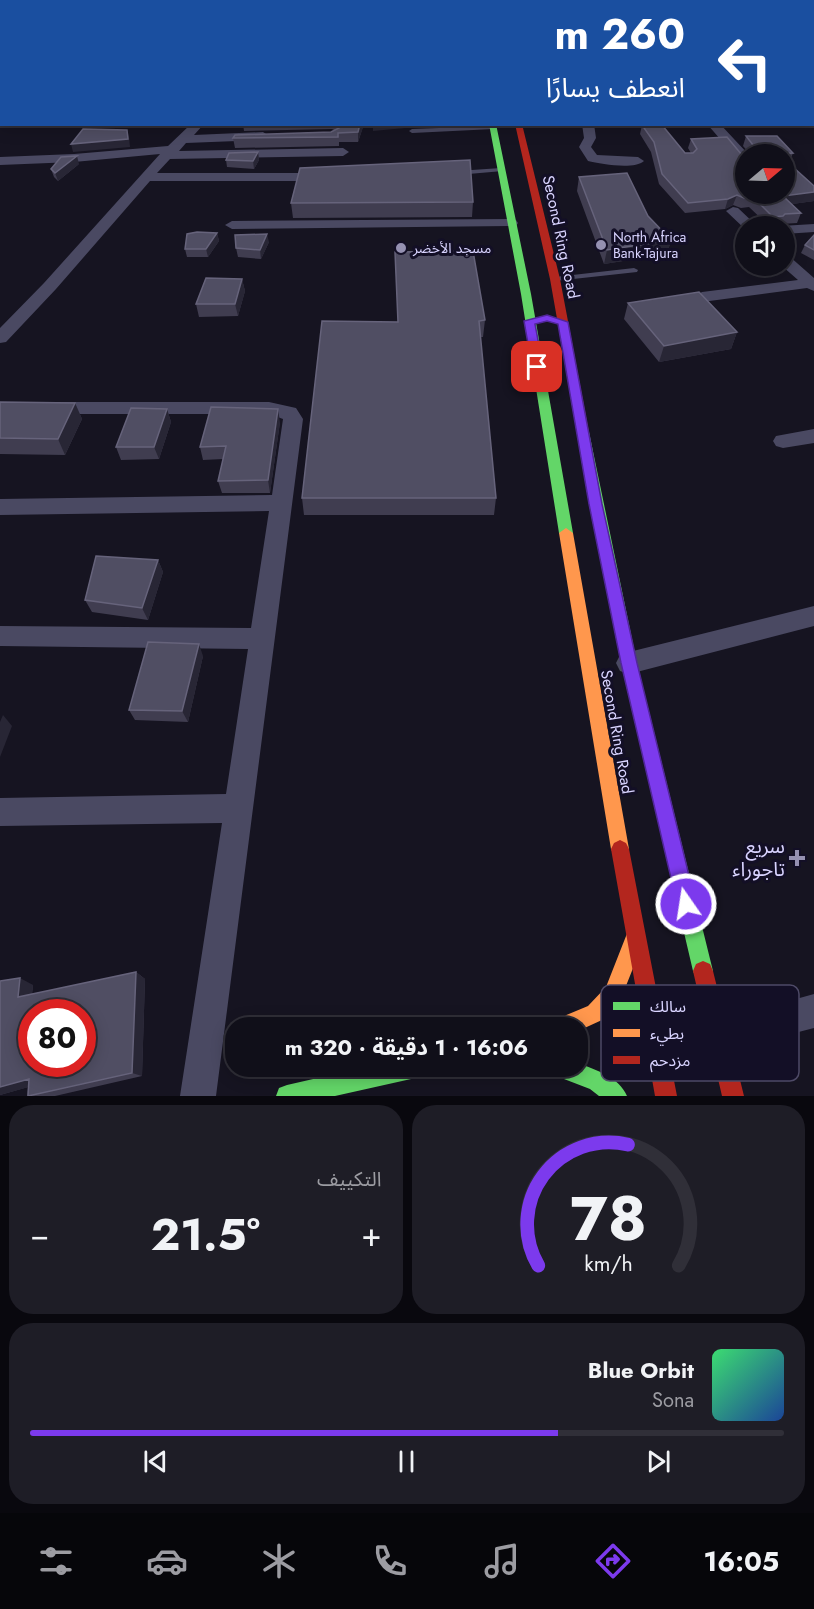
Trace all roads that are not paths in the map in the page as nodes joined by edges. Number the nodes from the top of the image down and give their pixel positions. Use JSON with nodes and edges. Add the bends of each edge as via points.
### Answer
{"nodes":[{"id":1,"x":196,"y":126,"type":"edge"},
{"id":2,"x":492,"y":126,"type":"edge"},
{"id":3,"x":518,"y":126,"type":"edge"},
{"id":4,"x":588,"y":126,"type":"edge"},
{"id":5,"x":715,"y":126,"type":"edge"},
{"id":6,"x":412,"y":131,"type":"dead end"},
{"id":7,"x":174,"y":148,"type":"junction"},
{"id":8,"x":735,"y":148,"type":"edge"},
{"id":9,"x":343,"y":152,"type":"dead end"},
{"id":10,"x":262,"y":153,"type":"junction"},
{"id":11,"x":0,"y":161,"type":"edge"},
{"id":12,"x":638,"y":161,"type":"dead end"},
{"id":13,"x":501,"y":170,"type":"junction"},
{"id":14,"x":454,"y":173,"type":"edge"},
{"id":15,"x":148,"y":177,"type":"junction"},
{"id":16,"x":313,"y":177,"type":"edge"},
{"id":17,"x":733,"y":211,"type":"edge"},
{"id":18,"x":739,"y":216,"type":"edge"},
{"id":19,"x":511,"y":223,"type":"junction"},
{"id":20,"x":232,"y":225,"type":"dead end"},
{"id":21,"x":814,"y":228,"type":"edge"},
{"id":22,"x":795,"y":229,"type":"edge"},
{"id":23,"x":795,"y":269,"type":"edge"},
{"id":24,"x":634,"y":270,"type":"dead end"},
{"id":25,"x":522,"y":275,"type":"junction"},
{"id":26,"x":555,"y":279,"type":"junction"},
{"id":27,"x":812,"y":284,"type":"edge"},
{"id":28,"x":702,"y":297,"type":"edge"},
{"id":29,"x":529,"y":321,"type":"junction"},
{"id":30,"x":562,"y":322,"type":"junction"},
{"id":31,"x":0,"y":338,"type":"edge"},
{"id":32,"x":0,"y":408,"type":"edge"},
{"id":33,"x":814,"y":436,"type":"edge"},
{"id":34,"x":783,"y":441,"type":"dead end"},
{"id":35,"x":282,"y":503,"type":"junction"},
{"id":36,"x":0,"y":507,"type":"edge"},
{"id":37,"x":814,"y":616,"type":"edge"},
{"id":38,"x":0,"y":636,"type":"edge"},
{"id":39,"x":263,"y":639,"type":"junction"},
{"id":40,"x":629,"y":663,"type":"junction"},
{"id":41,"x":239,"y":808,"type":"junction"},
{"id":42,"x":0,"y":812,"type":"edge"},
{"id":43,"x":635,"y":938,"type":"junction"},
{"id":44,"x":617,"y":985,"type":"edge"},
{"id":45,"x":644,"y":985,"type":"edge"},
{"id":46,"x":706,"y":985,"type":"edge"},
{"id":47,"x":601,"y":1007,"type":"edge"},
{"id":48,"x":814,"y":1011,"type":"edge"},
{"id":49,"x":799,"y":1015,"type":"edge"},
{"id":50,"x":587,"y":1017,"type":"edge"},
{"id":51,"x":371,"y":1077,"type":"edge"},
{"id":52,"x":587,"y":1077,"type":"edge"},
{"id":53,"x":663,"y":1081,"type":"edge"},
{"id":54,"x":729,"y":1081,"type":"edge"},
{"id":55,"x":198,"y":1096,"type":"edge"},
{"id":56,"x":287,"y":1096,"type":"edge"},
{"id":57,"x":616,"y":1096,"type":"edge"},
{"id":58,"x":666,"y":1096,"type":"edge"},
{"id":59,"x":733,"y":1096,"type":"edge"}],
"edges":[{"from":1,"to":7,"type":"street"},
{"from":2,"to":6,"type":"lane"},
{"from":2,"to":13,"type":"main road","name":"Second Ring Road"},
{"from":3,"to":26,"type":"main road","name":"Second Ring Road"},
{"from":4,"to":12,"type":"street","via":[[590,138],[585,147],[592,158]]},
{"from":5,"to":8,"type":"street"},
{"from":7,"to":10,"type":"street"},
{"from":7,"to":10,"type":"street","via":[[273,135]]},
{"from":7,"to":11,"type":"street"},
{"from":7,"to":15,"type":"street"},
{"from":9,"to":10,"type":"street"},
{"from":13,"to":14,"type":"lane"},
{"from":13,"to":19,"type":"main road","name":"Second Ring Road"},
{"from":15,"to":16,"type":"street"},
{"from":15,"to":31,"type":"street"},
{"from":17,"to":18,"type":"street"},
{"from":19,"to":20,"type":"street"},
{"from":19,"to":25,"type":"main road","name":"Second Ring Road"},
{"from":21,"to":22,"type":"street"},
{"from":23,"to":27,"type":"street"},
{"from":24,"to":26,"type":"lane"},
{"from":25,"to":26,"type":"main road","via":[[538,282]]},
{"from":25,"to":29,"type":"main road","name":"Second Ring Road"},
{"from":26,"to":30,"type":"main road","name":"Second Ring Road"},
{"from":27,"to":28,"type":"street"},
{"from":29,"to":30,"type":"main road","via":[[547,318]]},
{"from":29,"to":43,"type":"main road","name":"Second Ring Road"},
{"from":30,"to":40,"type":"main road","name":"Second Ring Road"},
{"from":32,"to":35,"type":"street","via":[[290,412],[293,419]]},
{"from":33,"to":34,"type":"street"},
{"from":35,"to":36,"type":"street"},
{"from":35,"to":39,"type":"street"},
{"from":37,"to":40,"type":"street"},
{"from":38,"to":39,"type":"street"},
{"from":39,"to":41,"type":"street"},
{"from":40,"to":46,"type":"main road","name":"Second Ring Road"},
{"from":41,"to":42,"type":"street"},
{"from":41,"to":55,"type":"street"},
{"from":43,"to":44,"type":"main road"},
{"from":43,"to":45,"type":"main road","name":"Second Ring Road"},
{"from":47,"to":50,"type":"main road"},
{"from":48,"to":49,"type":"street"},
{"from":51,"to":56,"type":"main road"},
{"from":52,"to":57,"type":"main road"},
{"from":53,"to":58,"type":"main road","name":"Second Ring Road"},
{"from":54,"to":59,"type":"main road","name":"Second Ring Road"}]}
